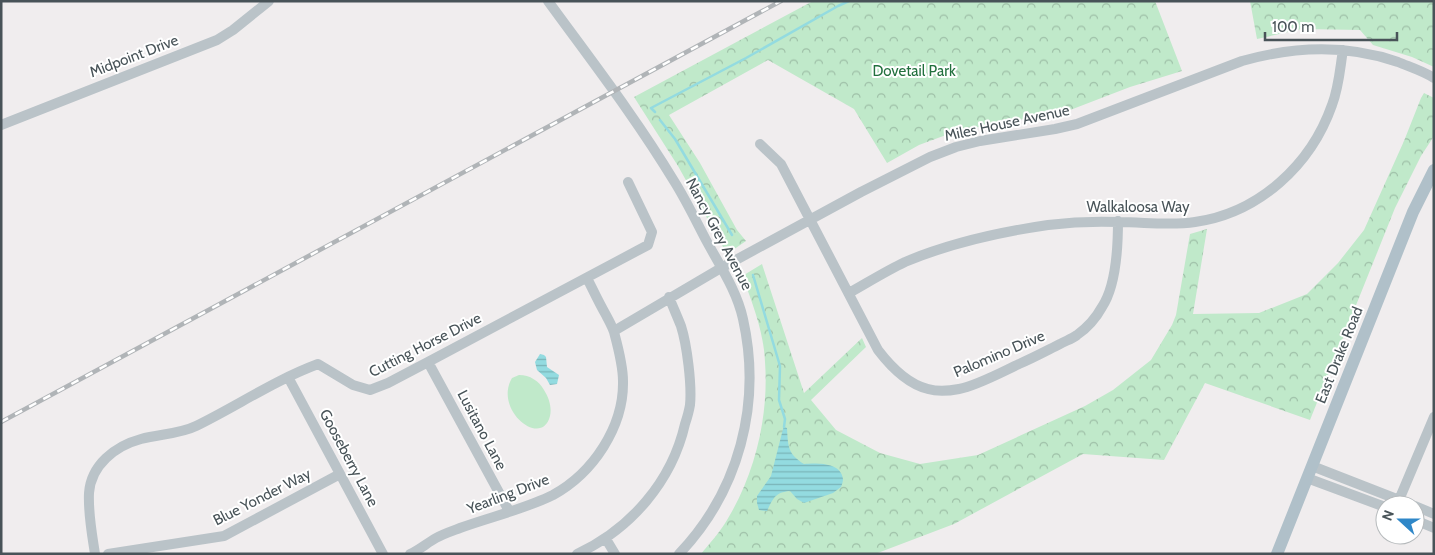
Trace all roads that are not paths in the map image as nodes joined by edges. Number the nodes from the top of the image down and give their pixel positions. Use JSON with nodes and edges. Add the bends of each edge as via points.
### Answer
{"nodes":[{"id":1,"x":268,"y":1,"type":"edge"},
{"id":2,"x":548,"y":1,"type":"edge"},
{"id":3,"x":1343,"y":50,"type":"junction"},
{"id":4,"x":1434,"y":78,"type":"edge"},
{"id":5,"x":1,"y":124,"type":"edge"},
{"id":6,"x":760,"y":144,"type":"dead end"},
{"id":7,"x":1434,"y":170,"type":"edge"},
{"id":8,"x":628,"y":182,"type":"dead end"},
{"id":9,"x":811,"y":220,"type":"junction"},
{"id":10,"x":1118,"y":222,"type":"junction"},
{"id":11,"x":721,"y":268,"type":"junction"},
{"id":12,"x":587,"y":278,"type":"junction"},
{"id":13,"x":849,"y":294,"type":"junction"},
{"id":14,"x":669,"y":297,"type":"junction"},
{"id":15,"x":614,"y":331,"type":"junction"},
{"id":16,"x":428,"y":362,"type":"junction"},
{"id":17,"x":288,"y":377,"type":"junction"},
{"id":18,"x":1434,"y":417,"type":"edge"},
{"id":19,"x":1309,"y":472,"type":"junction"},
{"id":20,"x":340,"y":474,"type":"junction"},
{"id":21,"x":1383,"y":495,"type":"edge"},
{"id":22,"x":1401,"y":495,"type":"edge"},
{"id":23,"x":1375,"y":503,"type":"edge"},
{"id":24,"x":509,"y":511,"type":"junction"},
{"id":25,"x":606,"y":539,"type":"junction"},
{"id":26,"x":95,"y":554,"type":"edge"},
{"id":27,"x":108,"y":554,"type":"edge"},
{"id":28,"x":383,"y":554,"type":"edge"},
{"id":29,"x":410,"y":554,"type":"edge"},
{"id":30,"x":577,"y":554,"type":"edge"},
{"id":31,"x":616,"y":554,"type":"edge"},
{"id":32,"x":679,"y":554,"type":"edge"},
{"id":33,"x":1277,"y":554,"type":"edge"}],
"edges":[{"from":1,"to":5,"type":"street","name":"Midpoint Drive","via":[[217,40]]},
{"from":2,"to":11,"type":"street","name":"Nancy Grey Avenue","via":[[675,182]]},
{"from":3,"to":4,"type":"street","name":"Miles House Avenue","via":[[1385,58]]},
{"from":3,"to":9,"type":"street","name":"Miles House Avenue","via":[[1304,49],[1268,54],[1216,70],[1077,124],[956,147],[904,169]]},
{"from":3,"to":10,"type":"street","name":"Walkaloosa Way","via":[[1335,96],[1319,135],[1294,169],[1268,192],[1244,208],[1195,222]]},
{"from":6,"to":9,"type":"street","name":"Palomino Drive","via":[[781,164]]},
{"from":7,"to":19,"type":"main road","name":"East Drake Road","via":[[1413,212]]},
{"from":8,"to":12,"type":"street","name":"Cutting Horse Drive","via":[[652,232],[648,245]]},
{"from":9,"to":11,"type":"street","name":"Miles House Avenue"},
{"from":9,"to":13,"type":"street","name":"Palomino Drive"},
{"from":10,"to":13,"type":"street","name":"Walkaloosa Way","via":[[1072,222],[979,238],[905,263]]},
{"from":10,"to":13,"type":"street","name":"Palomino Drive","via":[[1110,289],[1104,305],[1092,321],[1076,336],[960,389],[929,390],[902,376],[878,350]]},
{"from":11,"to":14,"type":"street","name":"Miles House Avenue"},
{"from":11,"to":32,"type":"street","name":"Nancy Grey Avenue","via":[[735,294],[743,319],[749,371],[746,423],[734,467],[720,499]]},
{"from":12,"to":15,"type":"street","name":"Yearling Drive"},
{"from":12,"to":16,"type":"street","name":"Cutting Horse Drive"},
{"from":14,"to":15,"type":"street","name":"Miles House Avenue"},
{"from":14,"to":25,"type":"street","via":[[681,327],[689,370],[690,405],[681,441],[665,476],[640,509]]},
{"from":15,"to":24,"type":"street","name":"Yearling Drive","via":[[623,381],[616,423],[607,440],[588,468],[574,481],[552,495]]},
{"from":16,"to":17,"type":"street","name":"Cutting Horse Drive","via":[[370,390],[353,385],[318,364]]},
{"from":16,"to":24,"type":"street","name":"Lusitano Lane"},
{"from":17,"to":20,"type":"street","name":"Gooseberry Lane"},
{"from":17,"to":26,"type":"street","name":"Cutting Horse Drive","via":[[192,428],[129,442],[106,457],[89,492]]},
{"from":18,"to":22,"type":"street"},
{"from":19,"to":21,"type":"street"},
{"from":19,"to":23,"type":"street"},
{"from":19,"to":33,"type":"main road","name":"East Drake Road"},
{"from":20,"to":27,"type":"street","name":"Blue Yonder Way","via":[[224,536]]},
{"from":20,"to":28,"type":"street","name":"Gooseberry Lane"},
{"from":24,"to":29,"type":"street","name":"Yearling Drive","via":[[443,535]]},
{"from":25,"to":30,"type":"street"},
{"from":25,"to":31,"type":"street"}]}
